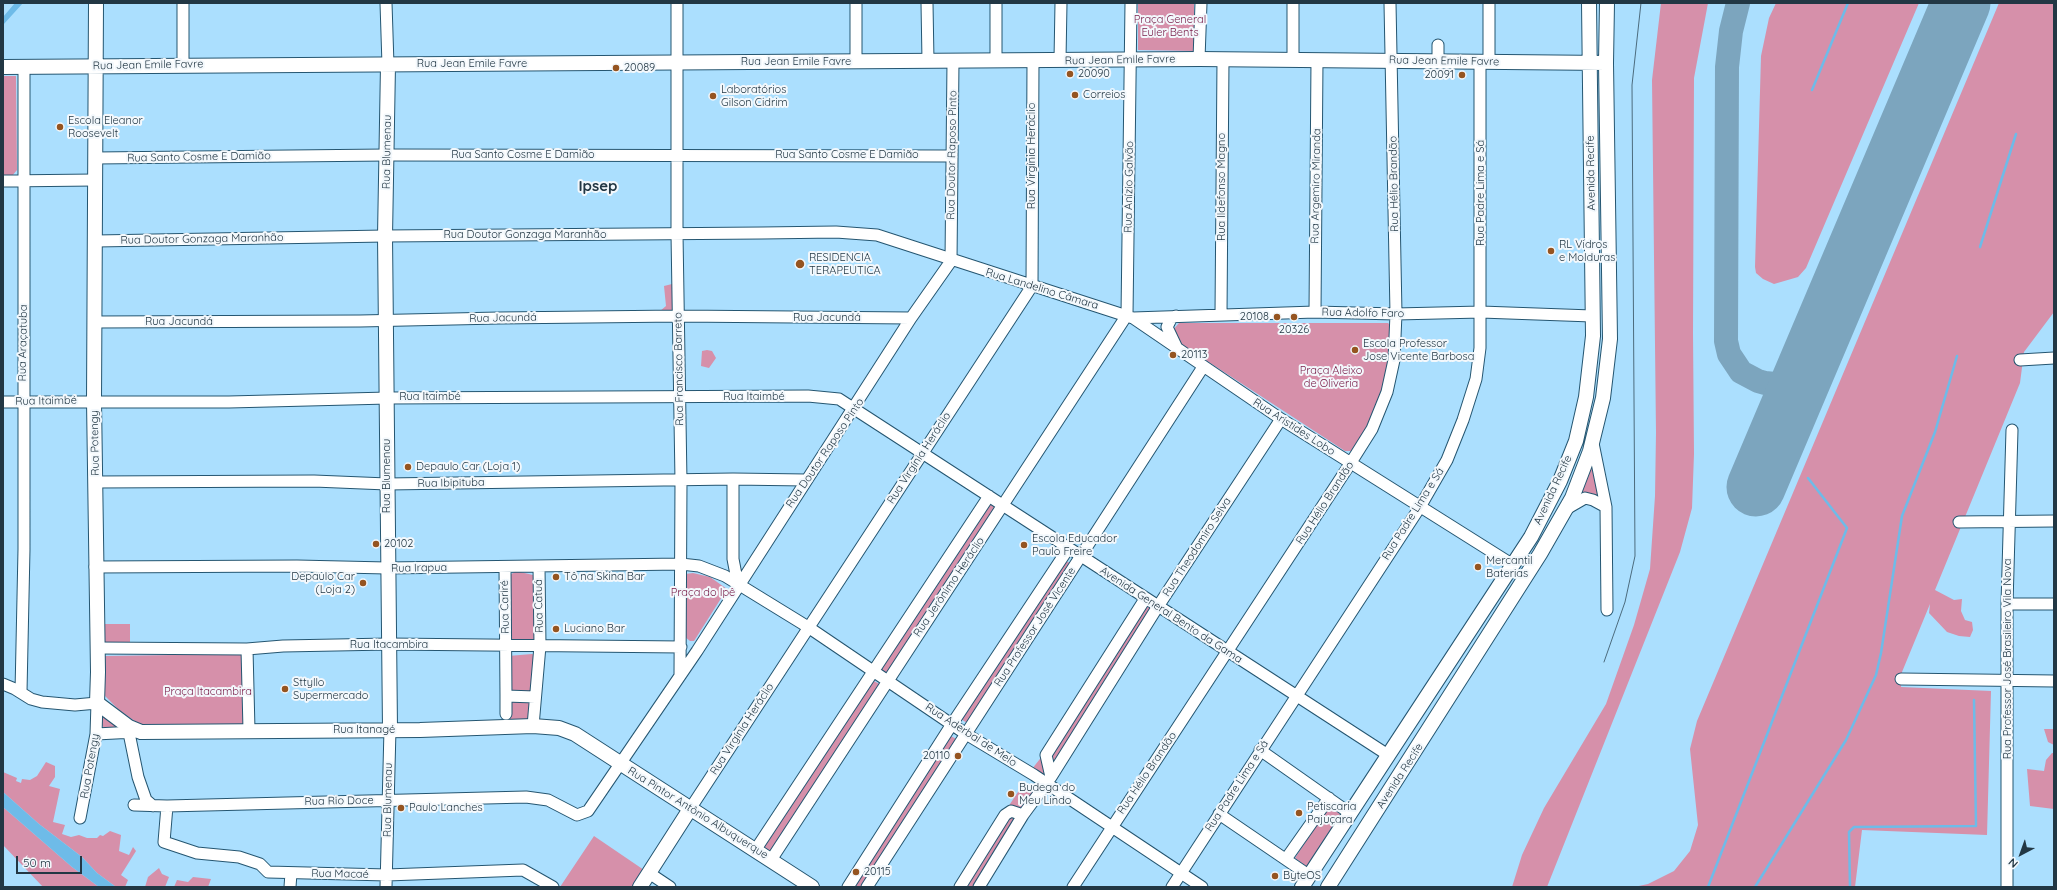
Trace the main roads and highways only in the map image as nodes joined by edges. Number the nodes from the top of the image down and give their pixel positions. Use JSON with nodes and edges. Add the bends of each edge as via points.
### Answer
{"nodes":[{"id":1,"x":96,"y":3,"type":"edge"},
{"id":2,"x":1590,"y":3,"type":"edge"},
{"id":3,"x":1607,"y":3,"type":"edge"},
{"id":4,"x":1590,"y":62,"type":"junction"},
{"id":5,"x":1606,"y":63,"type":"junction"},
{"id":6,"x":388,"y":65,"type":"junction"},
{"id":7,"x":95,"y":66,"type":"junction"},
{"id":8,"x":3,"y":67,"type":"edge"},
{"id":9,"x":96,"y":703,"type":"joint"},
{"id":10,"x":390,"y":729,"type":"junction"},
{"id":11,"x":584,"y":739,"type":"joint"},
{"id":12,"x":690,"y":813,"type":"junction"},
{"id":13,"x":1306,"y":881,"type":"edge"},
{"id":14,"x":640,"y":887,"type":"edge"},
{"id":15,"x":812,"y":887,"type":"edge"},
{"id":16,"x":1328,"y":887,"type":"edge"}],
"edges":[{"from":1,"to":7,"type":"main road","name":"Rua Potengy"},
{"from":2,"to":4,"type":"main road","name":"Avenida Recife"},
{"from":3,"to":5,"type":"main road","name":"Avenida Recife"},
{"from":4,"to":5,"type":"main road","name":"Rua Jean Emile Favre"},
{"from":4,"to":6,"type":"main road","name":"Rua Jean Emile Favre","via":[[1537,57],[1485,61],[1343,58],[1293,60],[1248,57],[1223,60]]},
{"from":4,"to":13,"type":"main road","name":"Avenida Recife","via":[[1591,358],[1586,397],[1576,441],[1553,495],[1513,565]]},
{"from":5,"to":16,"type":"main road","name":"Avenida Recife","via":[[1610,339],[1603,398],[1593,442],[1579,482],[1566,508],[1496,626]]},
{"from":6,"to":7,"type":"main road","name":"Rua Jean Emile Favre"},
{"from":6,"to":10,"type":"main road","name":"Rua Blumenau","via":[[391,112],[385,236]]},
{"from":7,"to":8,"type":"main road","name":"Rua Jean Emile Favre"},
{"from":7,"to":9,"type":"main road","name":"Rua Potengy","via":[[94,401],[98,648]]},
{"from":9,"to":10,"type":"main road","name":"Rua Itanagé","via":[[135,732]]},
{"from":10,"to":11,"type":"main road","name":"Rua Itanagé","via":[[533,726],[560,728]]},
{"from":11,"to":12,"type":"main road","name":"Rua Pintor Antônio Albuquerque"},
{"from":12,"to":14,"type":"main road","name":"Rua Virgínia Heráclio"},
{"from":12,"to":15,"type":"main road","name":"Rua Pintor Antônio Albuquerque","via":[[756,849]]}]}
